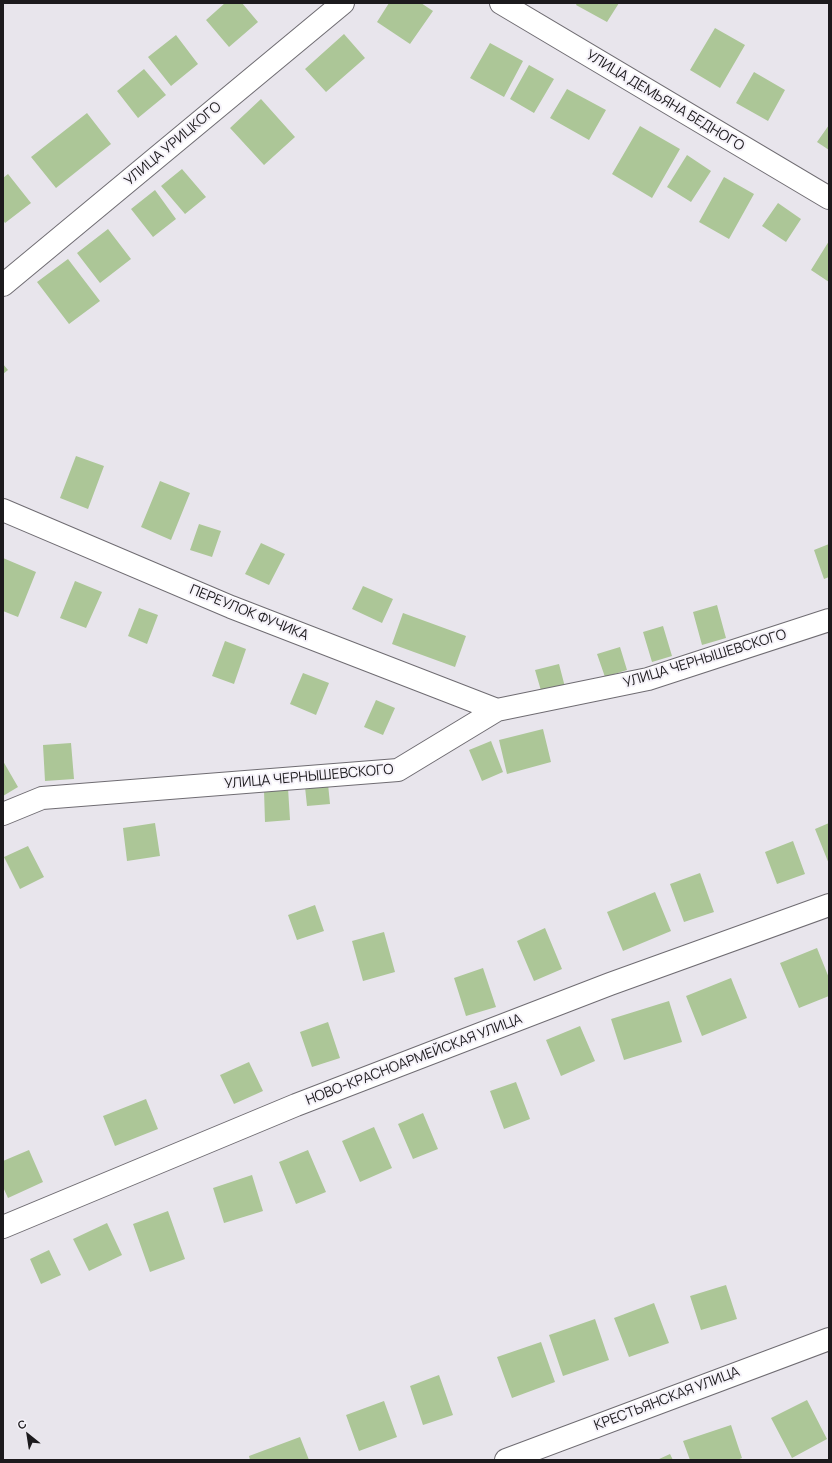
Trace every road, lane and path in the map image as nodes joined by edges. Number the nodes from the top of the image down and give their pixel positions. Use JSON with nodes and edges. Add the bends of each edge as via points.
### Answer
{"nodes":[{"id":1,"x":343,"y":3,"type":"edge"},
{"id":2,"x":500,"y":3,"type":"edge"},
{"id":3,"x":829,"y":198,"type":"edge"},
{"id":4,"x":3,"y":285,"type":"edge"},
{"id":5,"x":3,"y":510,"type":"edge"},
{"id":6,"x":829,"y":620,"type":"edge"},
{"id":7,"x":497,"y":710,"type":"junction"},
{"id":8,"x":3,"y":814,"type":"edge"},
{"id":9,"x":829,"y":904,"type":"edge"},
{"id":10,"x":3,"y":1227,"type":"edge"},
{"id":11,"x":829,"y":1339,"type":"edge"},
{"id":12,"x":506,"y":1460,"type":"edge"}],
"edges":[{"from":1,"to":4,"type":"street","name":"УЛИЦА УРИЦКОГО"},
{"from":2,"to":3,"type":"street","name":"УЛИЦА ДЕМЬЯНА БЕДНОГО"},
{"from":5,"to":7,"type":"street","name":"ПЕРЕУЛОК ФУЧИКА","via":[[231,607]]},
{"from":6,"to":7,"type":"street","name":"УЛИЦА ЧЕРНЫШЕВСКОГО","via":[[648,679]]},
{"from":7,"to":8,"type":"street","name":"УЛИЦА ЧЕРНЫШЕВСКОГО","via":[[398,770],[42,798]]},
{"from":9,"to":10,"type":"street","name":"НОВО-КРАСНОАРМЕЙСКАЯ УЛИЦА","via":[[610,984],[296,1105]]},
{"from":11,"to":12,"type":"street","name":"КРЕСТЬЯНСКАЯ УЛИЦА"}]}
